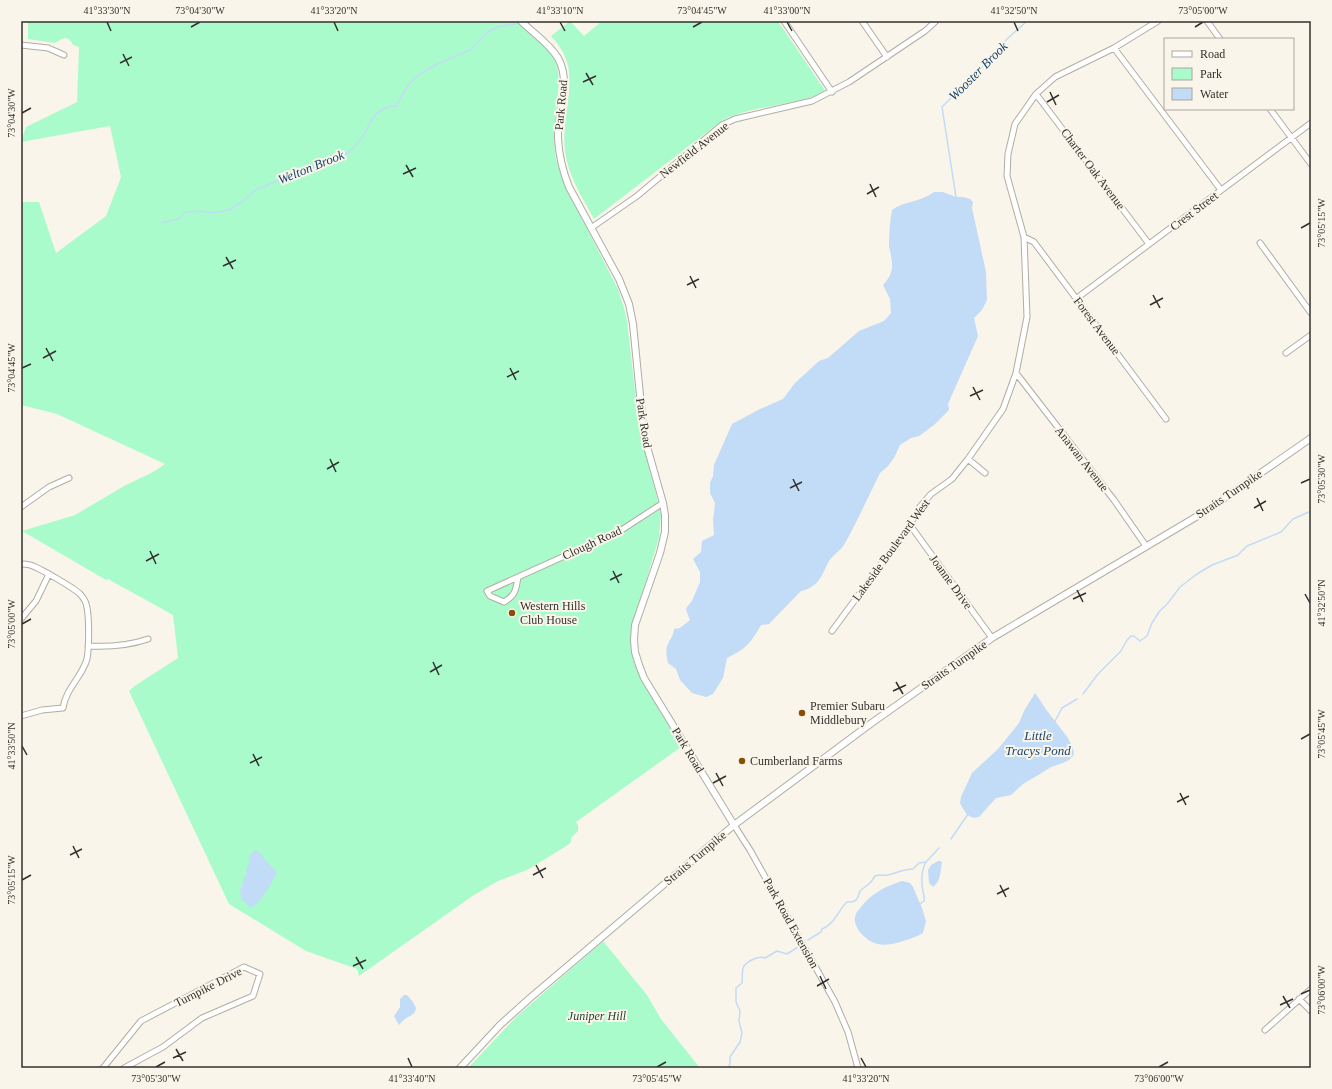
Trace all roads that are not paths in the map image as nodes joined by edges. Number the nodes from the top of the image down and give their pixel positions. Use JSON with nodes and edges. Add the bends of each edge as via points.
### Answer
{"nodes":[{"id":1,"x":521,"y":21,"type":"edge"},
{"id":2,"x":784,"y":21,"type":"edge"},
{"id":3,"x":862,"y":21,"type":"edge"},
{"id":4,"x":936,"y":21,"type":"edge"},
{"id":5,"x":1158,"y":21,"type":"edge"},
{"id":6,"x":1207,"y":21,"type":"edge"},
{"id":7,"x":1219,"y":38,"type":"edge"},
{"id":8,"x":21,"y":45,"type":"edge"},
{"id":9,"x":1114,"y":48,"type":"junction"},
{"id":10,"x":64,"y":55,"type":"dead end"},
{"id":11,"x":886,"y":57,"type":"junction"},
{"id":12,"x":832,"y":92,"type":"junction"},
{"id":13,"x":1036,"y":94,"type":"junction"},
{"id":14,"x":1271,"y":110,"type":"edge"},
{"id":15,"x":1311,"y":123,"type":"edge"},
{"id":16,"x":1291,"y":138,"type":"junction"},
{"id":17,"x":1311,"y":164,"type":"edge"},
{"id":18,"x":1221,"y":190,"type":"junction"},
{"id":19,"x":591,"y":228,"type":"junction"},
{"id":20,"x":1024,"y":237,"type":"junction"},
{"id":21,"x":1260,"y":243,"type":"dead end"},
{"id":22,"x":1149,"y":244,"type":"junction"},
{"id":23,"x":1077,"y":298,"type":"junction"},
{"id":24,"x":1311,"y":313,"type":"edge"},
{"id":25,"x":1311,"y":335,"type":"edge"},
{"id":26,"x":1286,"y":353,"type":"dead end"},
{"id":27,"x":1016,"y":373,"type":"junction"},
{"id":28,"x":1166,"y":419,"type":"dead end"},
{"id":29,"x":1311,"y":438,"type":"edge"},
{"id":30,"x":968,"y":459,"type":"junction"},
{"id":31,"x":985,"y":473,"type":"dead end"},
{"id":32,"x":69,"y":478,"type":"dead end"},
{"id":33,"x":663,"y":503,"type":"junction"},
{"id":34,"x":21,"y":507,"type":"edge"},
{"id":35,"x":910,"y":525,"type":"junction"},
{"id":36,"x":1146,"y":546,"type":"junction"},
{"id":37,"x":21,"y":564,"type":"edge"},
{"id":38,"x":49,"y":574,"type":"junction"},
{"id":39,"x":518,"y":577,"type":"junction"},
{"id":40,"x":21,"y":619,"type":"edge"},
{"id":41,"x":832,"y":631,"type":"dead end"},
{"id":42,"x":992,"y":638,"type":"junction"},
{"id":43,"x":148,"y":640,"type":"dead end"},
{"id":44,"x":88,"y":646,"type":"junction"},
{"id":45,"x":21,"y":716,"type":"edge"},
{"id":46,"x":734,"y":825,"type":"junction"},
{"id":47,"x":1311,"y":989,"type":"edge"},
{"id":48,"x":1300,"y":1000,"type":"junction"},
{"id":49,"x":1311,"y":1012,"type":"edge"},
{"id":50,"x":1265,"y":1030,"type":"dead end"},
{"id":51,"x":104,"y":1068,"type":"edge"},
{"id":52,"x":124,"y":1068,"type":"edge"},
{"id":53,"x":460,"y":1068,"type":"edge"},
{"id":54,"x":858,"y":1068,"type":"edge"}],
"edges":[{"from":1,"to":19,"type":"main road","name":"Park Road","via":[[553,51],[560,64],[564,80],[558,131],[560,158],[569,187]]},
{"from":2,"to":12,"type":"street"},
{"from":3,"to":11,"type":"street"},
{"from":4,"to":11,"type":"street","name":"Newfield Avenue"},
{"from":5,"to":9,"type":"street","name":"Lakeside Boulevard West"},
{"from":6,"to":7,"type":"street"},
{"from":8,"to":10,"type":"street","via":[[48,48]]},
{"from":9,"to":13,"type":"street","name":"Lakeside Boulevard West","via":[[1055,77]]},
{"from":9,"to":18,"type":"street"},
{"from":11,"to":12,"type":"street","name":"Newfield Avenue"},
{"from":12,"to":19,"type":"street","name":"Newfield Avenue","via":[[812,101],[735,119],[722,125],[636,196]]},
{"from":13,"to":20,"type":"street","name":"Lakeside Boulevard West","via":[[1015,124],[1008,154],[1008,176]]},
{"from":13,"to":22,"type":"street","name":"Charter Oak Avenue"},
{"from":14,"to":16,"type":"street"},
{"from":15,"to":16,"type":"street","name":"Crest Street"},
{"from":16,"to":17,"type":"street"},
{"from":16,"to":18,"type":"street","name":"Crest Street"},
{"from":18,"to":22,"type":"street","name":"Crest Street"},
{"from":19,"to":33,"type":"main road","name":"Park Road","via":[[619,278],[629,304],[644,436]]},
{"from":20,"to":23,"type":"street","name":"Forest Avenue","via":[[1034,242]]},
{"from":20,"to":27,"type":"street","name":"Lakeside Boulevard West","via":[[1027,317]]},
{"from":21,"to":24,"type":"street"},
{"from":22,"to":23,"type":"street","name":"Crest Street"},
{"from":23,"to":28,"type":"street","name":"Forest Avenue"},
{"from":25,"to":26,"type":"street"},
{"from":27,"to":30,"type":"street","name":"Lakeside Boulevard West","via":[[1003,409]]},
{"from":27,"to":36,"type":"street","name":"Anawan Avenue","via":[[1114,500]]},
{"from":29,"to":36,"type":"main road","name":"Straits Turnpike","via":[[1206,511]]},
{"from":30,"to":31,"type":"street"},
{"from":30,"to":35,"type":"street","name":"Lakeside Boulevard West","via":[[952,479],[927,498]]},
{"from":32,"to":34,"type":"street","via":[[49,486]]},
{"from":33,"to":39,"type":"street","name":"Clough Road","via":[[620,531]]},
{"from":33,"to":46,"type":"main road","name":"Park Road","via":[[665,532],[635,625],[635,652],[644,678]]},
{"from":35,"to":41,"type":"street","name":"Lakeside Boulevard West"},
{"from":35,"to":42,"type":"street","name":"Joanne Drive"},
{"from":36,"to":42,"type":"main road","name":"Straits Turnpike"},
{"from":37,"to":38,"type":"street","via":[[31,565]]},
{"from":38,"to":40,"type":"street","via":[[36,601]]},
{"from":38,"to":44,"type":"street","via":[[80,593],[85,600],[88,610]]},
{"from":39,"to":39,"type":"street","name":"Clough Road","via":[[516,591],[512,598],[504,602],[490,596],[487,591]]},
{"from":42,"to":46,"type":"main road","name":"Straits Turnpike"},
{"from":43,"to":44,"type":"street","via":[[134,644]]},
{"from":44,"to":45,"type":"street","via":[[84,666],[67,692],[63,708]]},
{"from":46,"to":53,"type":"main road","name":"Straits Turnpike","via":[[530,998],[500,1025]]},
{"from":46,"to":54,"type":"street","name":"Park Road Extension","via":[[835,1002],[848,1032]]},
{"from":47,"to":48,"type":"street"},
{"from":48,"to":49,"type":"street"},
{"from":48,"to":50,"type":"street"},
{"from":51,"to":52,"type":"street","name":"Turnpike Drive","via":[[141,1021],[244,966],[260,974],[253,996],[202,1018],[163,1047]]}]}
